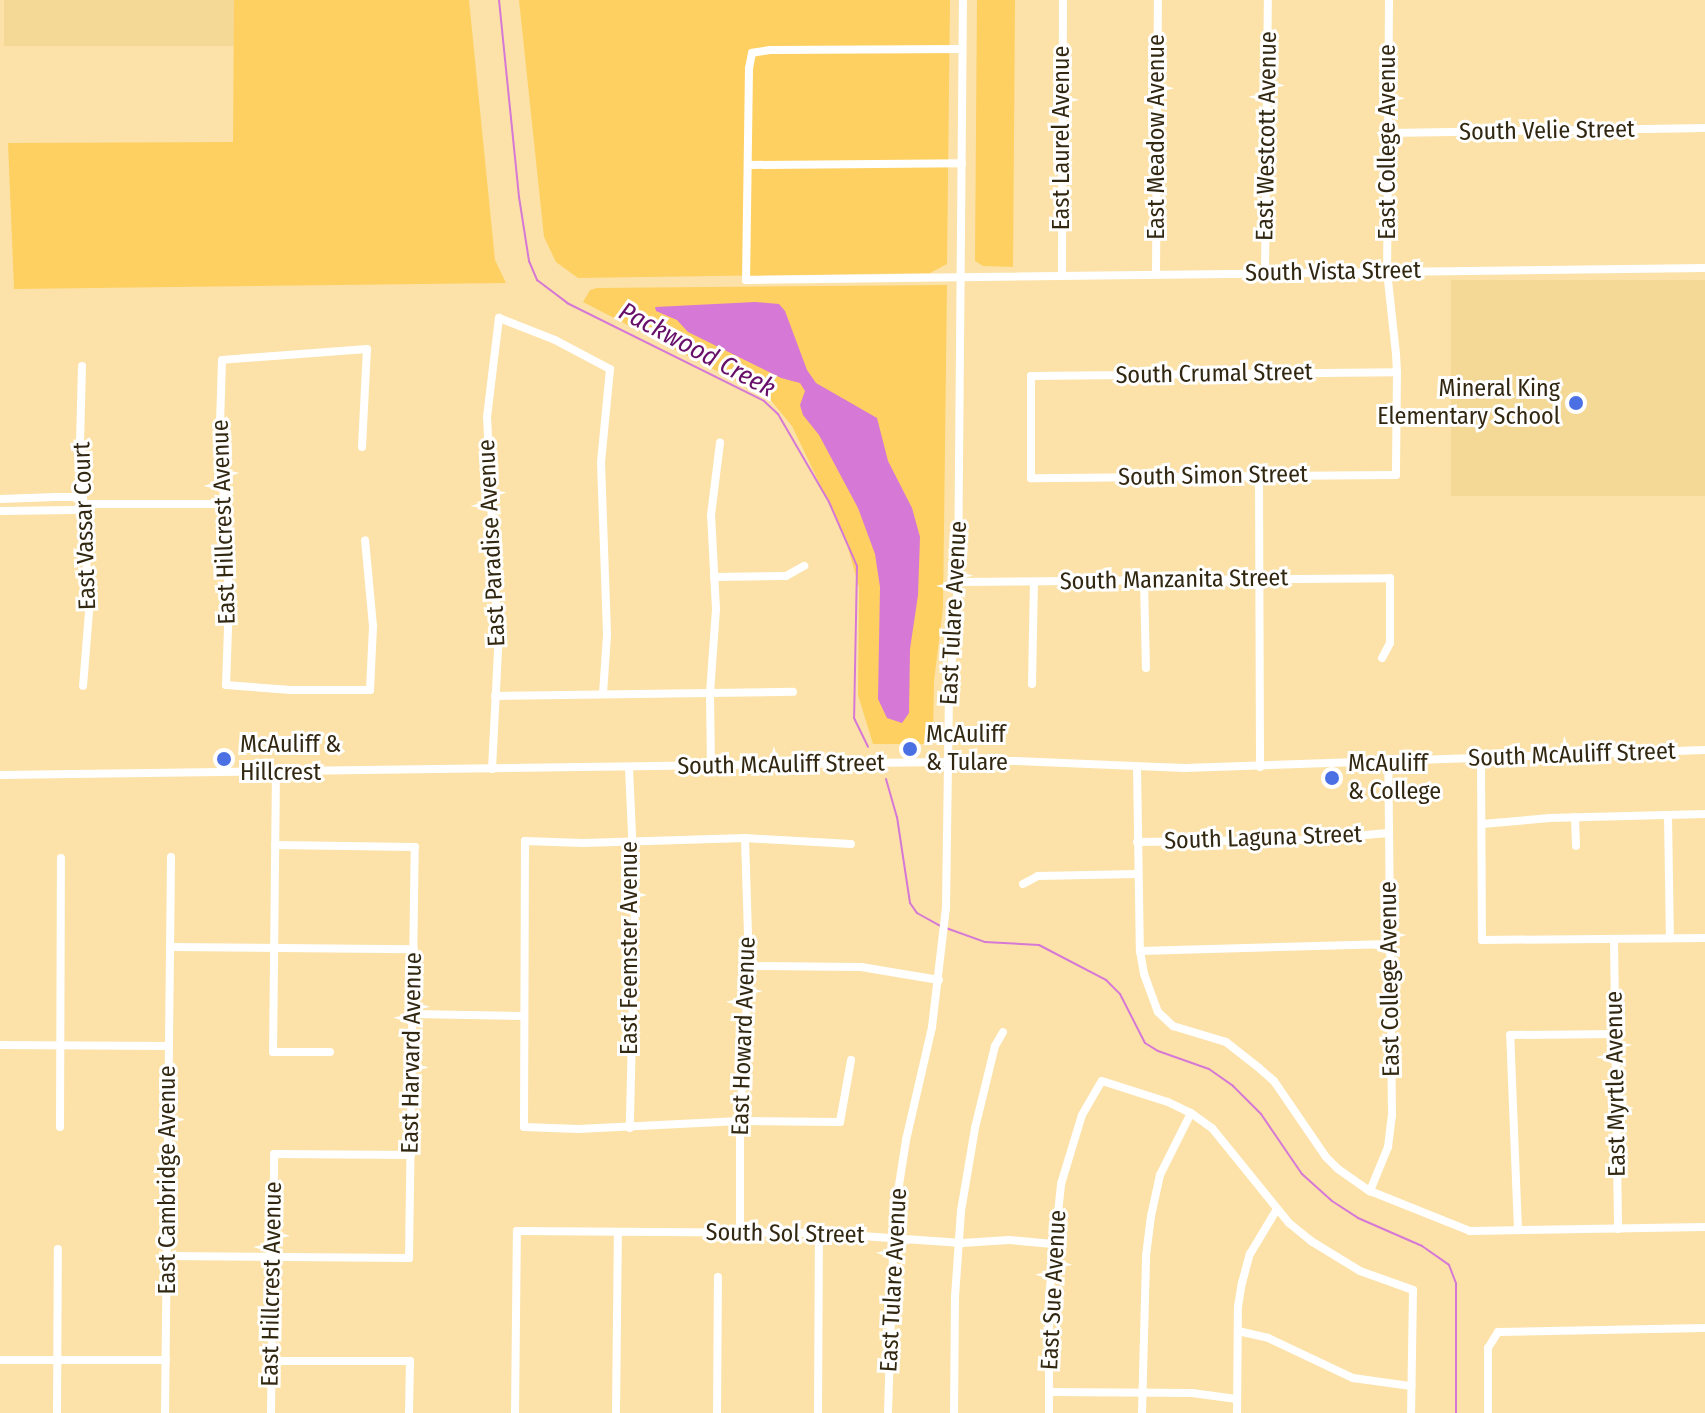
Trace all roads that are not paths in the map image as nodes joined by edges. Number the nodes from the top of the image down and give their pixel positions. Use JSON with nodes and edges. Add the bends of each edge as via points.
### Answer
{"nodes":[{"id":1,"x":963,"y":0,"type":"edge"},
{"id":2,"x":1063,"y":0,"type":"edge"},
{"id":3,"x":1158,"y":0,"type":"edge"},
{"id":4,"x":1268,"y":0,"type":"edge"},
{"id":5,"x":1389,"y":0,"type":"edge"},
{"id":6,"x":962,"y":49,"type":"junction"},
{"id":7,"x":1705,"y":128,"type":"edge"},
{"id":8,"x":1389,"y":133,"type":"junction"},
{"id":9,"x":962,"y":163,"type":"junction"},
{"id":10,"x":748,"y":165,"type":"junction"},
{"id":11,"x":1705,"y":268,"type":"edge"},
{"id":12,"x":1387,"y":271,"type":"junction"},
{"id":13,"x":1265,"y":273,"type":"junction"},
{"id":14,"x":1156,"y":274,"type":"junction"},
{"id":15,"x":1062,"y":276,"type":"junction"},
{"id":16,"x":961,"y":277,"type":"junction"},
{"id":17,"x":82,"y":366,"type":"dead end"},
{"id":18,"x":1397,"y":372,"type":"junction"},
{"id":19,"x":720,"y":443,"type":"dead end"},
{"id":20,"x":362,"y":447,"type":"dead end"},
{"id":21,"x":1396,"y":475,"type":"joint"},
{"id":22,"x":1259,"y":476,"type":"junction"},
{"id":23,"x":1031,"y":478,"type":"joint"},
{"id":24,"x":0,"y":499,"type":"edge"},
{"id":25,"x":85,"y":504,"type":"junction"},
{"id":26,"x":225,"y":504,"type":"junction"},
{"id":27,"x":0,"y":511,"type":"edge"},
{"id":28,"x":365,"y":540,"type":"dead end"},
{"id":29,"x":804,"y":566,"type":"dead end"},
{"id":30,"x":714,"y":577,"type":"junction"},
{"id":31,"x":1260,"y":579,"type":"junction"},
{"id":32,"x":1144,"y":581,"type":"junction"},
{"id":33,"x":958,"y":582,"type":"junction"},
{"id":34,"x":1034,"y":582,"type":"junction"},
{"id":35,"x":1382,"y":658,"type":"dead end"},
{"id":36,"x":1146,"y":668,"type":"dead end"},
{"id":37,"x":1032,"y":684,"type":"dead end"},
{"id":38,"x":83,"y":686,"type":"dead end"},
{"id":39,"x":793,"y":692,"type":"dead end"},
{"id":40,"x":710,"y":693,"type":"junction"},
{"id":41,"x":603,"y":694,"type":"junction"},
{"id":42,"x":495,"y":696,"type":"junction"},
{"id":43,"x":1705,"y":750,"type":"edge"},
{"id":44,"x":1481,"y":759,"type":"junction"},
{"id":45,"x":949,"y":762,"type":"junction"},
{"id":46,"x":1388,"y":763,"type":"junction"},
{"id":47,"x":711,"y":767,"type":"junction"},
{"id":48,"x":1137,"y":767,"type":"junction"},
{"id":49,"x":1260,"y":767,"type":"junction"},
{"id":50,"x":629,"y":768,"type":"junction"},
{"id":51,"x":492,"y":769,"type":"junction"},
{"id":52,"x":276,"y":770,"type":"junction"},
{"id":53,"x":0,"y":775,"type":"edge"},
{"id":54,"x":1705,"y":814,"type":"edge"},
{"id":55,"x":1668,"y":816,"type":"junction"},
{"id":56,"x":1575,"y":817,"type":"junction"},
{"id":57,"x":1482,"y":824,"type":"junction"},
{"id":58,"x":1388,"y":833,"type":"junction"},
{"id":59,"x":745,"y":838,"type":"junction"},
{"id":60,"x":631,"y":842,"type":"junction"},
{"id":61,"x":1137,"y":842,"type":"junction"},
{"id":62,"x":851,"y":844,"type":"dead end"},
{"id":63,"x":275,"y":845,"type":"junction"},
{"id":64,"x":1576,"y":846,"type":"dead end"},
{"id":65,"x":171,"y":857,"type":"dead end"},
{"id":66,"x":61,"y":858,"type":"dead end"},
{"id":67,"x":1137,"y":874,"type":"junction"},
{"id":68,"x":1023,"y":884,"type":"dead end"},
{"id":69,"x":1670,"y":938,"type":"junction"},
{"id":70,"x":1705,"y":938,"type":"edge"},
{"id":71,"x":1614,"y":939,"type":"junction"},
{"id":72,"x":1390,"y":944,"type":"junction"},
{"id":73,"x":170,"y":947,"type":"junction"},
{"id":74,"x":274,"y":949,"type":"junction"},
{"id":75,"x":414,"y":949,"type":"junction"},
{"id":76,"x":1140,"y":951,"type":"junction"},
{"id":77,"x":749,"y":966,"type":"junction"},
{"id":78,"x":939,"y":980,"type":"junction"},
{"id":79,"x":413,"y":1014,"type":"junction"},
{"id":80,"x":523,"y":1016,"type":"junction"},
{"id":81,"x":1003,"y":1032,"type":"dead end"},
{"id":82,"x":1615,"y":1034,"type":"junction"},
{"id":83,"x":0,"y":1045,"type":"edge"},
{"id":84,"x":60,"y":1045,"type":"junction"},
{"id":85,"x":169,"y":1046,"type":"junction"},
{"id":86,"x":330,"y":1052,"type":"dead end"},
{"id":87,"x":851,"y":1060,"type":"dead end"},
{"id":88,"x":1191,"y":1113,"type":"junction"},
{"id":89,"x":740,"y":1121,"type":"junction"},
{"id":90,"x":60,"y":1127,"type":"dead end"},
{"id":91,"x":630,"y":1128,"type":"junction"},
{"id":92,"x":411,"y":1155,"type":"junction"},
{"id":93,"x":1370,"y":1191,"type":"junction"},
{"id":94,"x":1277,"y":1209,"type":"junction"},
{"id":95,"x":1705,"y":1227,"type":"edge"},
{"id":96,"x":1618,"y":1229,"type":"junction"},
{"id":97,"x":1518,"y":1230,"type":"junction"},
{"id":98,"x":618,"y":1232,"type":"junction"},
{"id":99,"x":740,"y":1233,"type":"junction"},
{"id":100,"x":819,"y":1233,"type":"junction"},
{"id":101,"x":892,"y":1237,"type":"junction"},
{"id":102,"x":958,"y":1243,"type":"junction"},
{"id":103,"x":1053,"y":1244,"type":"junction"},
{"id":104,"x":58,"y":1249,"type":"dead end"},
{"id":105,"x":167,"y":1256,"type":"junction"},
{"id":106,"x":273,"y":1257,"type":"junction"},
{"id":107,"x":718,"y":1277,"type":"dead end"},
{"id":108,"x":1705,"y":1328,"type":"edge"},
{"id":109,"x":1238,"y":1331,"type":"junction"},
{"id":110,"x":0,"y":1360,"type":"edge"},
{"id":111,"x":57,"y":1360,"type":"junction"},
{"id":112,"x":166,"y":1360,"type":"junction"},
{"id":113,"x":272,"y":1361,"type":"junction"},
{"id":114,"x":1411,"y":1386,"type":"junction"},
{"id":115,"x":1050,"y":1392,"type":"junction"},
{"id":116,"x":1142,"y":1392,"type":"junction"},
{"id":117,"x":1237,"y":1399,"type":"junction"},
{"id":118,"x":57,"y":1413,"type":"edge"},
{"id":119,"x":165,"y":1413,"type":"edge"},
{"id":120,"x":271,"y":1413,"type":"edge"},
{"id":121,"x":409,"y":1413,"type":"edge"},
{"id":122,"x":515,"y":1413,"type":"edge"},
{"id":123,"x":616,"y":1413,"type":"edge"},
{"id":124,"x":717,"y":1413,"type":"edge"},
{"id":125,"x":818,"y":1413,"type":"edge"},
{"id":126,"x":888,"y":1413,"type":"edge"},
{"id":127,"x":954,"y":1413,"type":"edge"},
{"id":128,"x":1049,"y":1413,"type":"edge"},
{"id":129,"x":1142,"y":1413,"type":"edge"},
{"id":130,"x":1237,"y":1413,"type":"edge"},
{"id":131,"x":1411,"y":1413,"type":"edge"},
{"id":132,"x":1488,"y":1413,"type":"edge"}],
"edges":[{"from":1,"to":6,"type":"street","name":"East Tulare Avenue"},
{"from":2,"to":15,"type":"street","name":"East Laurel Avenue"},
{"from":3,"to":14,"type":"street","name":"East Meadow Avenue"},
{"from":4,"to":13,"type":"street","name":"East Westcott Avenue"},
{"from":5,"to":8,"type":"street","name":"East College Avenue"},
{"from":6,"to":9,"type":"street","name":"East Tulare Avenue"},
{"from":6,"to":10,"type":"street","via":[[752,53]]},
{"from":7,"to":8,"type":"street","name":"South Velie Street"},
{"from":8,"to":12,"type":"street","name":"East College Avenue"},
{"from":9,"to":10,"type":"street"},
{"from":9,"to":16,"type":"street","name":"East Tulare Avenue"},
{"from":10,"to":16,"type":"street","name":"South Vista Street","via":[[746,280]]},
{"from":11,"to":12,"type":"street","name":"South Vista Street"},
{"from":12,"to":13,"type":"street","name":"South Vista Street"},
{"from":12,"to":18,"type":"street","name":"East College Avenue"},
{"from":13,"to":14,"type":"street","name":"South Vista Street"},
{"from":14,"to":15,"type":"street","name":"South Vista Street"},
{"from":15,"to":16,"type":"street","name":"South Vista Street"},
{"from":16,"to":33,"type":"street","name":"East Tulare Avenue"},
{"from":17,"to":25,"type":"street","name":"East Vassar Court"},
{"from":18,"to":21,"type":"street","name":"East College Avenue"},
{"from":18,"to":23,"type":"street","name":"South Crumal Street","via":[[1031,376]]},
{"from":19,"to":30,"type":"street","via":[[711,515]]},
{"from":20,"to":26,"type":"street","name":"East Hillcrest Avenue","via":[[367,349],[222,360]]},
{"from":21,"to":22,"type":"street","name":"South Simon Street"},
{"from":22,"to":23,"type":"street","name":"South Simon Street"},
{"from":22,"to":31,"type":"street"},
{"from":24,"to":25,"type":"street","via":[[74,497]]},
{"from":25,"to":26,"type":"street"},
{"from":25,"to":27,"type":"street","via":[[75,510]]},
{"from":25,"to":38,"type":"street","name":"East Vassar Court","via":[[89,612]]},
{"from":26,"to":28,"type":"street","name":"East Hillcrest Avenue","via":[[226,685],[370,690],[373,626]]},
{"from":29,"to":30,"type":"street","via":[[786,576]]},
{"from":30,"to":40,"type":"street"},
{"from":31,"to":32,"type":"street","name":"South Manzanita Street"},
{"from":31,"to":35,"type":"street","name":"South Manzanita Street","via":[[1390,578],[1390,643]]},
{"from":31,"to":49,"type":"street"},
{"from":32,"to":34,"type":"street","name":"South Manzanita Street"},
{"from":32,"to":36,"type":"street"},
{"from":33,"to":34,"type":"street","name":"South Manzanita Street"},
{"from":33,"to":45,"type":"street","name":"East Tulare Avenue"},
{"from":34,"to":37,"type":"street"},
{"from":39,"to":40,"type":"street"},
{"from":40,"to":41,"type":"street"},
{"from":40,"to":47,"type":"street"},
{"from":41,"to":42,"type":"street"},
{"from":41,"to":42,"type":"street","name":"East Paradise Avenue","via":[[607,635],[601,462],[610,369],[499,318],[487,417],[497,583]]},
{"from":42,"to":51,"type":"street","name":"East Paradise Avenue"},
{"from":43,"to":44,"type":"street","name":"South McAuliff Street"},
{"from":44,"to":46,"type":"street","name":"South McAuliff Street"},
{"from":44,"to":57,"type":"street"},
{"from":45,"to":47,"type":"street","name":"South McAuliff Street"},
{"from":45,"to":48,"type":"street","name":"South McAuliff Street"},
{"from":45,"to":78,"type":"street","name":"East Tulare Avenue"},
{"from":46,"to":49,"type":"street","name":"South McAuliff Street"},
{"from":46,"to":58,"type":"street","name":"East College Avenue"},
{"from":47,"to":50,"type":"street","name":"South McAuliff Street"},
{"from":48,"to":49,"type":"street","name":"South McAuliff Street"},
{"from":48,"to":61,"type":"street"},
{"from":50,"to":51,"type":"street","name":"South McAuliff Street"},
{"from":50,"to":60,"type":"street","name":"East Feemster Avenue"},
{"from":51,"to":52,"type":"street","name":"South McAuliff Street"},
{"from":52,"to":53,"type":"street","name":"South McAuliff Street"},
{"from":52,"to":63,"type":"street"},
{"from":54,"to":55,"type":"street"},
{"from":55,"to":56,"type":"street"},
{"from":55,"to":69,"type":"street"},
{"from":56,"to":57,"type":"street"},
{"from":56,"to":64,"type":"street"},
{"from":57,"to":71,"type":"street","via":[[1482,940]]},
{"from":58,"to":61,"type":"street","name":"South Laguna Street"},
{"from":58,"to":72,"type":"street","name":"East College Avenue"},
{"from":59,"to":60,"type":"street"},
{"from":59,"to":62,"type":"street"},
{"from":59,"to":77,"type":"street","name":"East Howard Avenue"},
{"from":60,"to":80,"type":"street","via":[[525,841]]},
{"from":60,"to":91,"type":"street","name":"East Feemster Avenue","via":[[635,927]]},
{"from":61,"to":67,"type":"street"},
{"from":63,"to":74,"type":"street"},
{"from":63,"to":75,"type":"street","name":"East Harvard Avenue","via":[[415,847]]},
{"from":65,"to":73,"type":"street","name":"East Cambridge Avenue"},
{"from":66,"to":84,"type":"street"},
{"from":67,"to":68,"type":"street","via":[[1038,876]]},
{"from":67,"to":76,"type":"street"},
{"from":69,"to":70,"type":"street"},
{"from":69,"to":71,"type":"street"},
{"from":71,"to":82,"type":"street","name":"East Myrtle Avenue"},
{"from":72,"to":76,"type":"street"},
{"from":72,"to":93,"type":"street","name":"East College Avenue","via":[[1392,1116],[1388,1147]]},
{"from":73,"to":74,"type":"street"},
{"from":73,"to":85,"type":"street","name":"East Cambridge Avenue"},
{"from":74,"to":75,"type":"street"},
{"from":74,"to":86,"type":"street","via":[[273,1052]]},
{"from":75,"to":79,"type":"street","name":"East Harvard Avenue"},
{"from":76,"to":93,"type":"street","via":[[1151,996],[1165,1020],[1226,1042],[1259,1068],[1291,1103],[1326,1157]]},
{"from":77,"to":78,"type":"street","via":[[861,967]]},
{"from":77,"to":89,"type":"street","name":"East Howard Avenue"},
{"from":78,"to":101,"type":"street","name":"East Tulare Avenue"},
{"from":79,"to":80,"type":"street"},
{"from":79,"to":92,"type":"street","name":"East Harvard Avenue"},
{"from":80,"to":91,"type":"street","via":[[524,1127]]},
{"from":81,"to":102,"type":"street","via":[[975,1128]]},
{"from":82,"to":96,"type":"street","name":"East Myrtle Avenue"},
{"from":82,"to":97,"type":"street","via":[[1510,1035]]},
{"from":83,"to":84,"type":"street"},
{"from":84,"to":85,"type":"street"},
{"from":84,"to":90,"type":"street"},
{"from":85,"to":105,"type":"street","name":"East Cambridge Avenue"},
{"from":87,"to":89,"type":"street","via":[[840,1122]]},
{"from":88,"to":94,"type":"street","via":[[1212,1128]]},
{"from":88,"to":103,"type":"street","name":"East Sue Avenue","via":[[1102,1081],[1069,1149]]},
{"from":88,"to":116,"type":"street","via":[[1160,1175],[1151,1216]]},
{"from":89,"to":91,"type":"street"},
{"from":89,"to":99,"type":"street","name":"East Howard Avenue"},
{"from":92,"to":106,"type":"street","name":"East Harvard Avenue","via":[[409,1258]]},
{"from":92,"to":106,"type":"street","name":"East Hillcrest Avenue","via":[[274,1154]]},
{"from":93,"to":97,"type":"street","via":[[1459,1229]]},
{"from":94,"to":109,"type":"street","via":[[1250,1254]]},
{"from":94,"to":114,"type":"street","via":[[1333,1258],[1413,1290]]},
{"from":95,"to":96,"type":"street"},
{"from":96,"to":97,"type":"street"},
{"from":98,"to":99,"type":"street","name":"South Sol Street"},
{"from":98,"to":122,"type":"street","name":"South Sol Street","via":[[517,1231]]},
{"from":98,"to":123,"type":"street"},
{"from":99,"to":100,"type":"street","name":"South Sol Street"},
{"from":100,"to":101,"type":"street","name":"South Sol Street"},
{"from":100,"to":125,"type":"street"},
{"from":101,"to":102,"type":"street","name":"South Sol Street"},
{"from":101,"to":126,"type":"street","name":"East Tulare Avenue"},
{"from":102,"to":103,"type":"street","name":"South Sol Street"},
{"from":102,"to":127,"type":"street"},
{"from":103,"to":115,"type":"street","name":"East Sue Avenue"},
{"from":104,"to":111,"type":"street"},
{"from":105,"to":106,"type":"street"},
{"from":105,"to":112,"type":"street","name":"East Cambridge Avenue"},
{"from":106,"to":113,"type":"street","name":"East Hillcrest Avenue"},
{"from":107,"to":124,"type":"street"},
{"from":108,"to":132,"type":"street","via":[[1493,1335],[1488,1348]]},
{"from":109,"to":114,"type":"street","via":[[1268,1338],[1353,1378]]},
{"from":109,"to":117,"type":"street"},
{"from":110,"to":111,"type":"street"},
{"from":111,"to":112,"type":"street"},
{"from":111,"to":118,"type":"street"},
{"from":112,"to":119,"type":"street","name":"East Cambridge Avenue"},
{"from":113,"to":120,"type":"street","name":"East Hillcrest Avenue"},
{"from":113,"to":121,"type":"street","via":[[410,1361]]},
{"from":114,"to":131,"type":"street"},
{"from":115,"to":116,"type":"street"},
{"from":115,"to":128,"type":"street","name":"East Sue Avenue"},
{"from":116,"to":117,"type":"street"},
{"from":116,"to":129,"type":"street"},
{"from":117,"to":130,"type":"street"}]}
